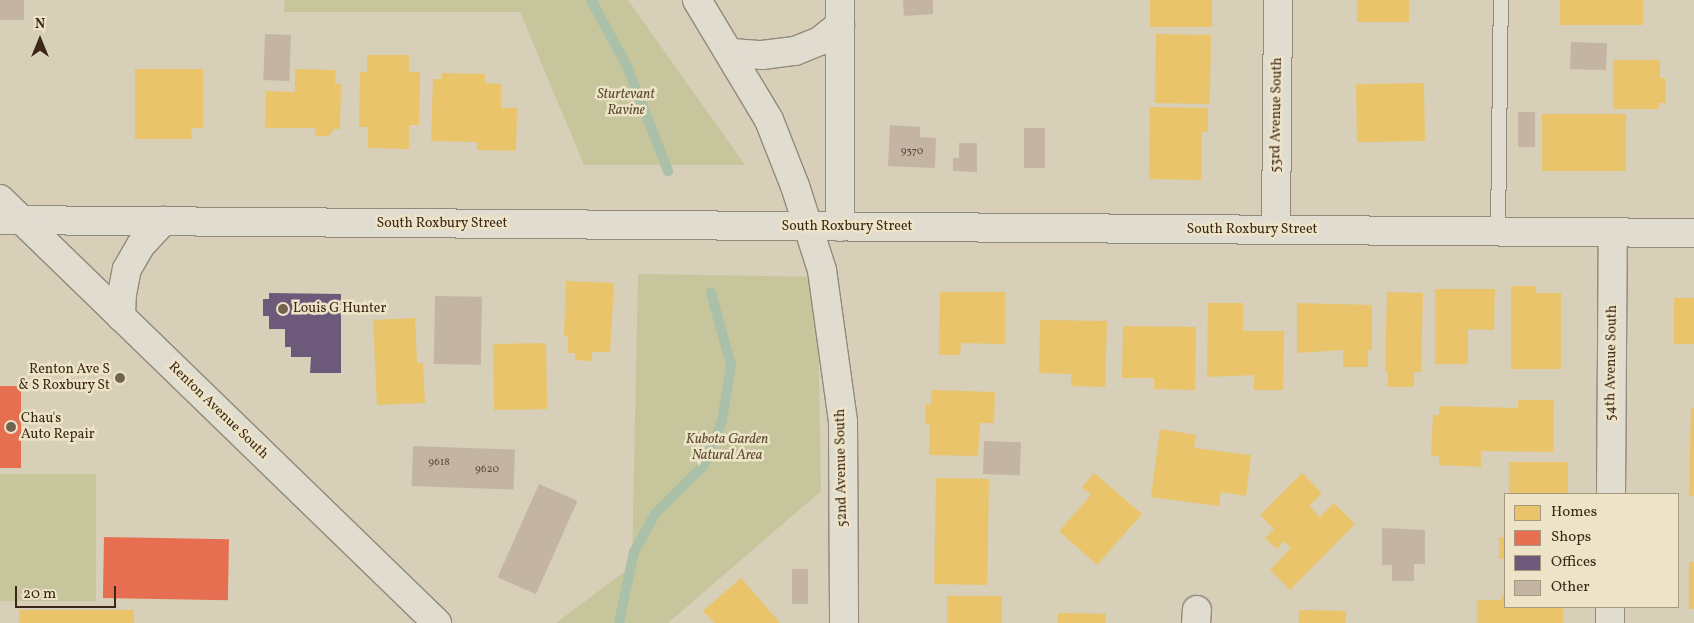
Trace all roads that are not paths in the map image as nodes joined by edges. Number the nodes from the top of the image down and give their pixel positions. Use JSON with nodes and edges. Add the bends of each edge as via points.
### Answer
{"nodes":[{"id":1,"x":697,"y":0,"type":"edge"},
{"id":2,"x":1278,"y":0,"type":"edge"},
{"id":3,"x":1501,"y":0,"type":"edge"},
{"id":4,"x":840,"y":13,"type":"edge"},
{"id":5,"x":732,"y":53,"type":"junction"},
{"id":6,"x":0,"y":198,"type":"edge"},
{"id":7,"x":11,"y":220,"type":"edge"},
{"id":8,"x":163,"y":221,"type":"junction"},
{"id":9,"x":809,"y":226,"type":"junction"},
{"id":10,"x":840,"y":227,"type":"junction"},
{"id":11,"x":1276,"y":230,"type":"junction"},
{"id":12,"x":1498,"y":232,"type":"junction"},
{"id":13,"x":1613,"y":233,"type":"junction"},
{"id":14,"x":1694,"y":233,"type":"edge"},
{"id":15,"x":121,"y":317,"type":"junction"},
{"id":16,"x":1611,"y":493,"type":"edge"},
{"id":17,"x":1610,"y":608,"type":"edge"},
{"id":18,"x":436,"y":623,"type":"edge"},
{"id":19,"x":844,"y":623,"type":"edge"},
{"id":20,"x":1610,"y":623,"type":"edge"}],
"edges":[{"from":1,"to":5,"type":"street","name":"52nd Avenue South"},
{"from":2,"to":11,"type":"street","name":"53rd Avenue South"},
{"from":3,"to":12,"type":"lane"},
{"from":4,"to":5,"type":"street","via":[[820,41],[795,52]]},
{"from":4,"to":10,"type":"street"},
{"from":5,"to":9,"type":"street","name":"52nd Avenue South","via":[[769,120]]},
{"from":6,"to":7,"type":"street","name":"Renton Avenue South"},
{"from":7,"to":8,"type":"street","name":"South Roxbury Street"},
{"from":7,"to":15,"type":"street","name":"Renton Avenue South"},
{"from":8,"to":9,"type":"street","name":"South Roxbury Street"},
{"from":8,"to":15,"type":"street","via":[[141,245],[127,268]]},
{"from":9,"to":10,"type":"street","name":"South Roxbury Street"},
{"from":9,"to":19,"type":"street","name":"52nd Avenue South","via":[[822,270],[843,422]]},
{"from":10,"to":11,"type":"street","name":"South Roxbury Street"},
{"from":11,"to":12,"type":"street","name":"South Roxbury Street"},
{"from":12,"to":13,"type":"street","name":"South Roxbury Street"},
{"from":13,"to":14,"type":"street","name":"South Roxbury Street"},
{"from":13,"to":16,"type":"street","name":"54th Avenue South"},
{"from":15,"to":18,"type":"street","name":"Renton Avenue South"},
{"from":17,"to":20,"type":"street"}]}
